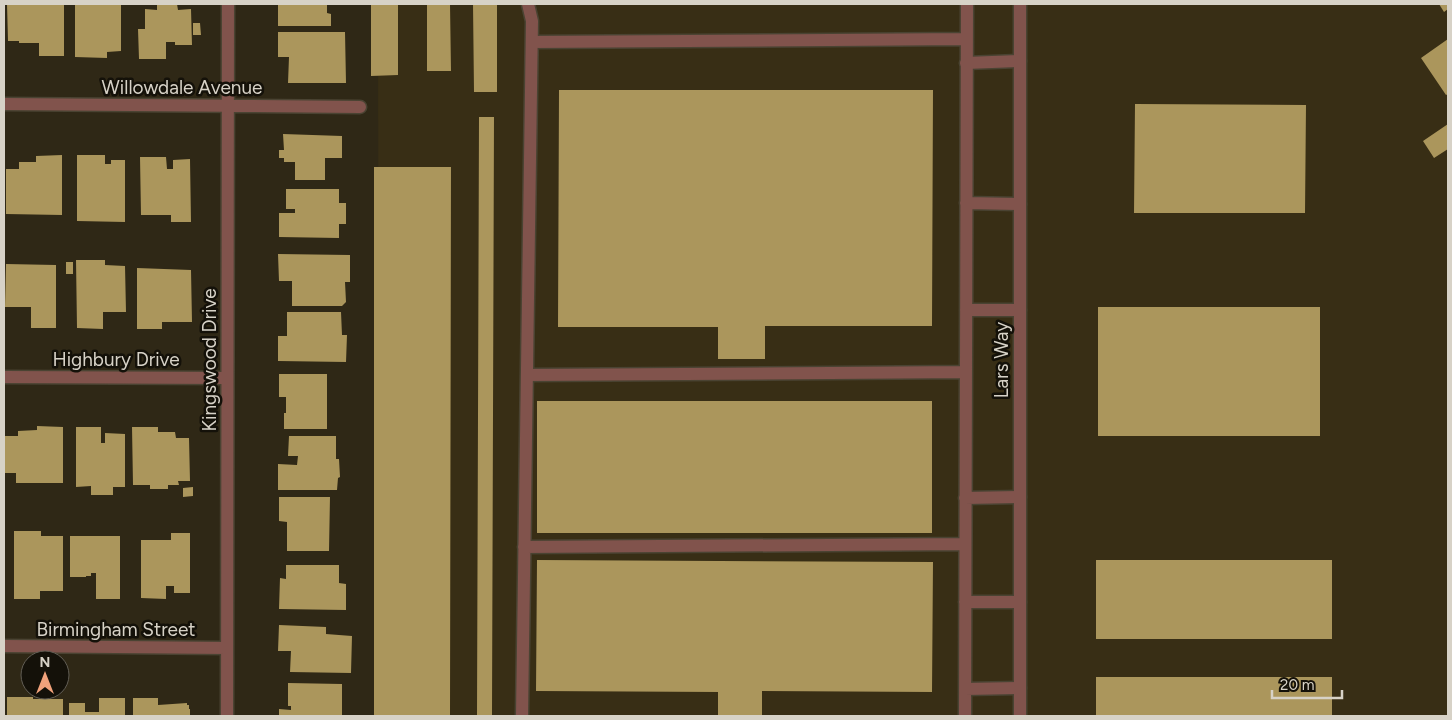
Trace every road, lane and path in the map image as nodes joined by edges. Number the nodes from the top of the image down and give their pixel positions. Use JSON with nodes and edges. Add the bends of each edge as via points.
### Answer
{"nodes":[{"id":1,"x":228,"y":4,"type":"edge"},
{"id":2,"x":528,"y":4,"type":"edge"},
{"id":3,"x":967,"y":4,"type":"edge"},
{"id":4,"x":1020,"y":4,"type":"edge"},
{"id":5,"x":966,"y":38,"type":"junction"},
{"id":6,"x":532,"y":42,"type":"junction"},
{"id":7,"x":1020,"y":61,"type":"junction"},
{"id":8,"x":966,"y":63,"type":"junction"},
{"id":9,"x":4,"y":104,"type":"edge"},
{"id":10,"x":228,"y":106,"type":"junction"},
{"id":11,"x":360,"y":107,"type":"dead end"},
{"id":12,"x":966,"y":203,"type":"junction"},
{"id":13,"x":1020,"y":204,"type":"junction"},
{"id":14,"x":966,"y":310,"type":"junction"},
{"id":15,"x":1020,"y":310,"type":"junction"},
{"id":16,"x":966,"y":372,"type":"junction"},
{"id":17,"x":527,"y":375,"type":"junction"},
{"id":18,"x":4,"y":377,"type":"edge"},
{"id":19,"x":227,"y":378,"type":"junction"},
{"id":20,"x":1020,"y":497,"type":"junction"},
{"id":21,"x":965,"y":498,"type":"junction"},
{"id":22,"x":965,"y":544,"type":"junction"},
{"id":23,"x":524,"y":547,"type":"junction"},
{"id":24,"x":965,"y":602,"type":"junction"},
{"id":25,"x":1020,"y":602,"type":"junction"},
{"id":26,"x":4,"y":646,"type":"edge"},
{"id":27,"x":227,"y":648,"type":"junction"},
{"id":28,"x":1020,"y":688,"type":"junction"},
{"id":29,"x":965,"y":689,"type":"junction"},
{"id":30,"x":227,"y":716,"type":"edge"},
{"id":31,"x":522,"y":716,"type":"edge"},
{"id":32,"x":964,"y":716,"type":"edge"},
{"id":33,"x":1020,"y":716,"type":"edge"}],
"edges":[{"from":1,"to":10,"type":"street","name":"Kingswood Drive"},
{"from":2,"to":6,"type":"street"},
{"from":3,"to":5,"type":"street"},
{"from":4,"to":7,"type":"street","name":"Lars Way"},
{"from":5,"to":6,"type":"street"},
{"from":5,"to":8,"type":"street"},
{"from":6,"to":17,"type":"street"},
{"from":7,"to":8,"type":"street"},
{"from":7,"to":13,"type":"street","name":"Lars Way"},
{"from":8,"to":12,"type":"street"},
{"from":9,"to":10,"type":"street","name":"Willowdale Avenue"},
{"from":10,"to":11,"type":"street","name":"Willowdale Avenue"},
{"from":10,"to":19,"type":"street","name":"Kingswood Drive"},
{"from":12,"to":13,"type":"street"},
{"from":12,"to":14,"type":"street"},
{"from":13,"to":15,"type":"street","name":"Lars Way"},
{"from":14,"to":15,"type":"street"},
{"from":14,"to":16,"type":"street"},
{"from":15,"to":20,"type":"street","name":"Lars Way"},
{"from":16,"to":17,"type":"street"},
{"from":16,"to":21,"type":"street"},
{"from":17,"to":23,"type":"street"},
{"from":18,"to":19,"type":"street","name":"Highbury Drive"},
{"from":19,"to":27,"type":"street","name":"Kingswood Drive"},
{"from":20,"to":21,"type":"street"},
{"from":20,"to":25,"type":"street","name":"Lars Way"},
{"from":21,"to":22,"type":"street"},
{"from":22,"to":23,"type":"street"},
{"from":22,"to":24,"type":"street"},
{"from":23,"to":31,"type":"street"},
{"from":24,"to":25,"type":"street"},
{"from":24,"to":29,"type":"street"},
{"from":25,"to":28,"type":"street","name":"Lars Way"},
{"from":26,"to":27,"type":"street","name":"Birmingham Street"},
{"from":27,"to":30,"type":"street","name":"Kingswood Drive"},
{"from":28,"to":29,"type":"street"},
{"from":28,"to":33,"type":"street","name":"Lars Way"},
{"from":29,"to":32,"type":"street"}]}
